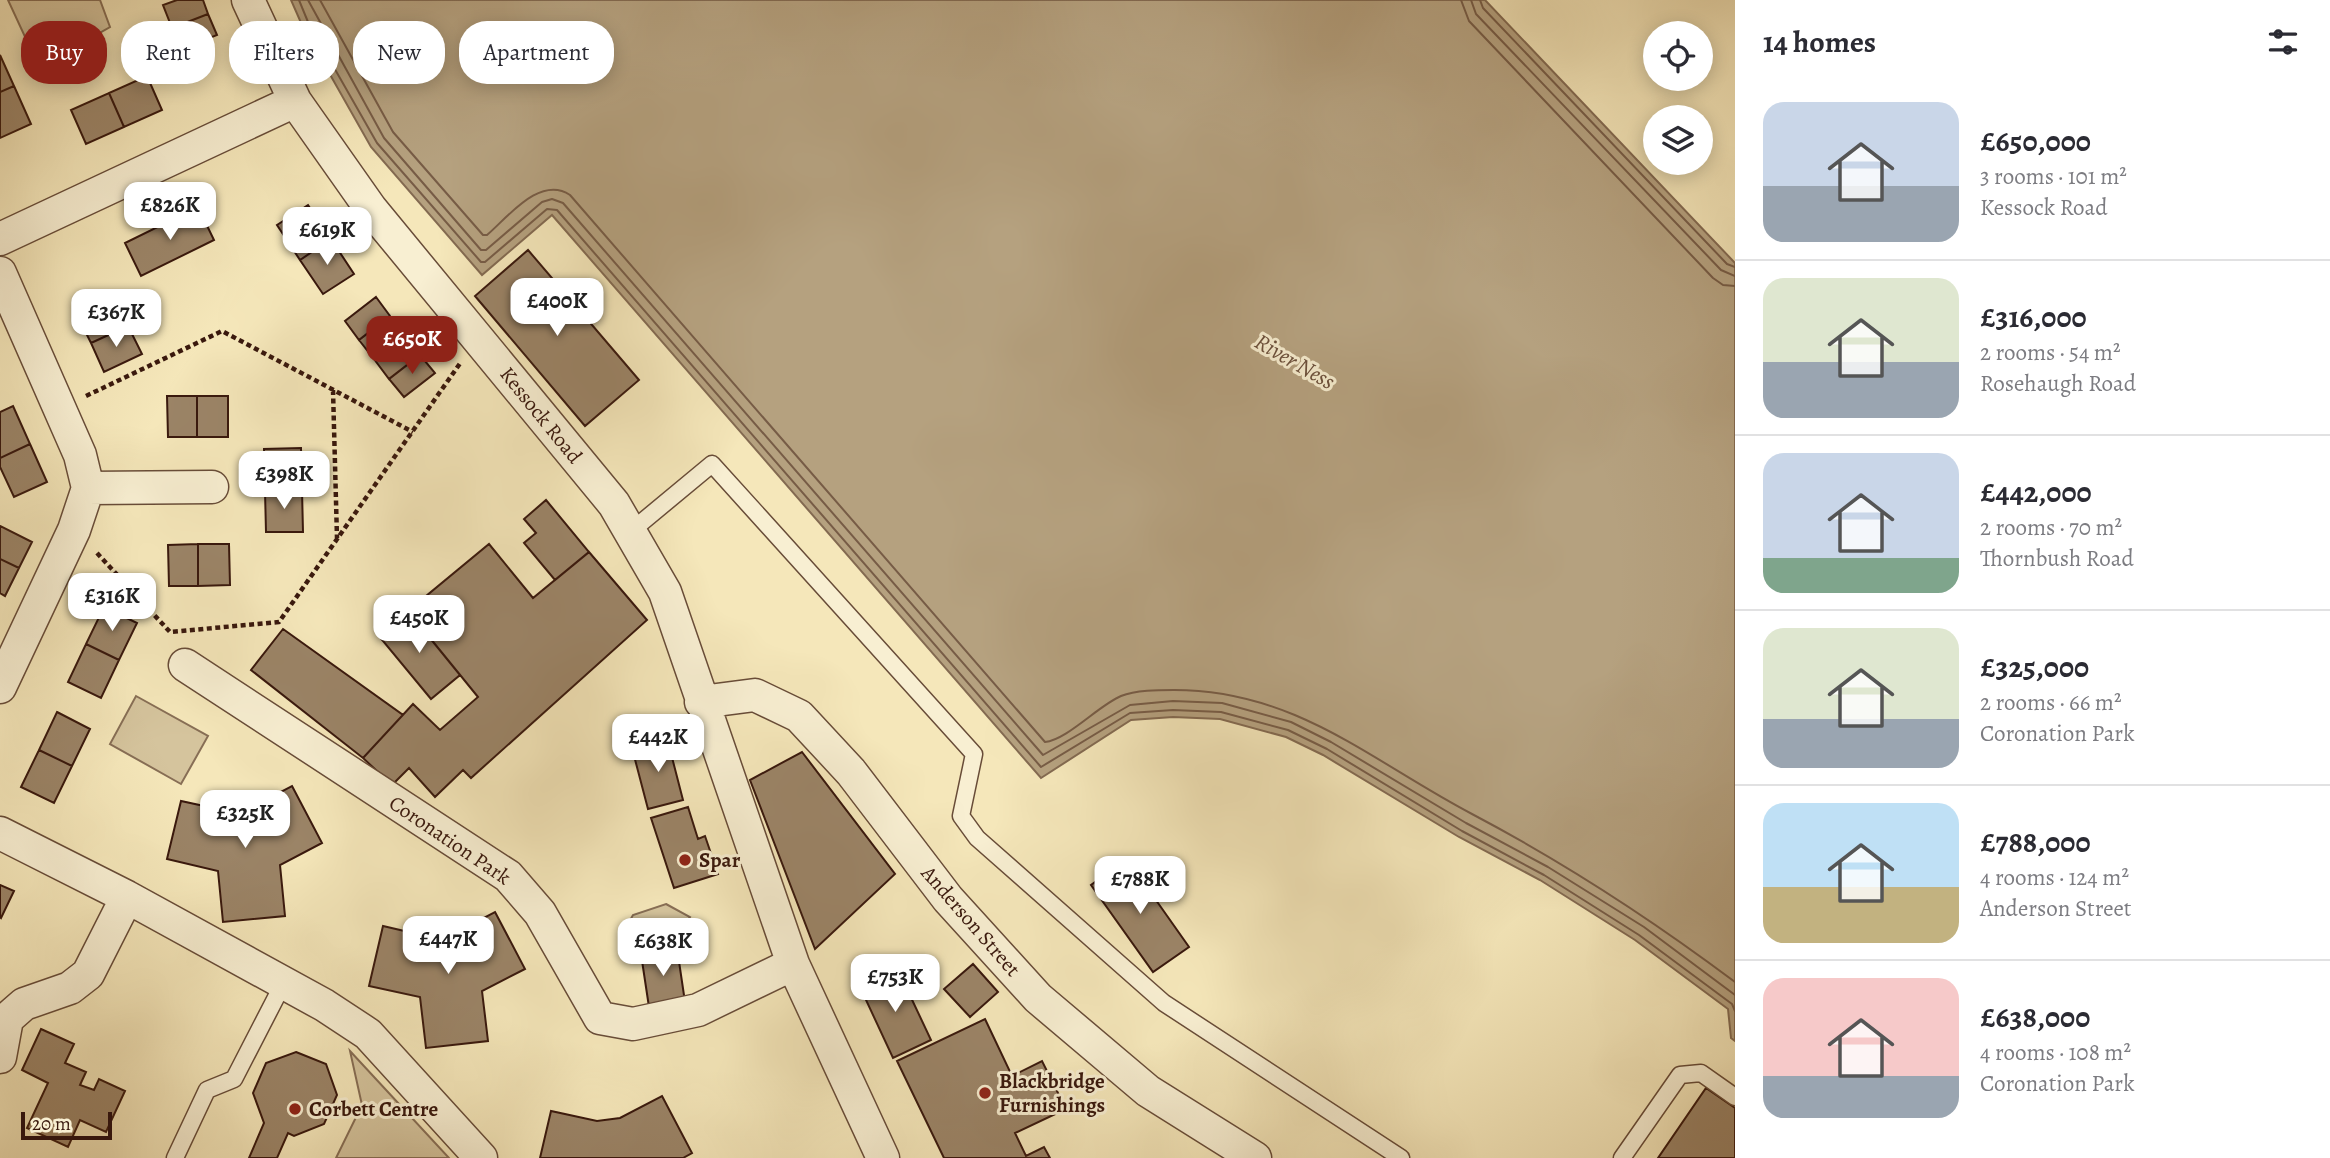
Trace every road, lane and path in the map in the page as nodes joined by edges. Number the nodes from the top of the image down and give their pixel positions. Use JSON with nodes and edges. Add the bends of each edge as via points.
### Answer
{"nodes":[{"id":1,"x":248,"y":0,"type":"edge"},
{"id":2,"x":295,"y":102,"type":"junction"},
{"id":3,"x":0,"y":239,"type":"edge"},
{"id":4,"x":0,"y":273,"type":"edge"},
{"id":5,"x":478,"y":338,"type":"junction"},
{"id":6,"x":333,"y":390,"type":"junction"},
{"id":7,"x":60,"y":409,"type":"junction"},
{"id":8,"x":412,"y":432,"type":"junction"},
{"id":9,"x":212,"y":487,"type":"dead end"},
{"id":10,"x":88,"y":488,"type":"junction"},
{"id":11,"x":74,"y":530,"type":"junction"},
{"id":12,"x":630,"y":532,"type":"junction"},
{"id":13,"x":337,"y":539,"type":"junction"},
{"id":14,"x":185,"y":665,"type":"dead end"},
{"id":15,"x":0,"y":687,"type":"edge"},
{"id":16,"x":701,"y":702,"type":"junction"},
{"id":17,"x":0,"y":833,"type":"edge"},
{"id":18,"x":127,"y":897,"type":"junction"},
{"id":19,"x":793,"y":964,"type":"junction"},
{"id":20,"x":284,"y":982,"type":"junction"},
{"id":21,"x":0,"y":1057,"type":"edge"},
{"id":22,"x":1735,"y":1097,"type":"edge"},
{"id":23,"x":175,"y":1158,"type":"edge"},
{"id":24,"x":481,"y":1158,"type":"edge"},
{"id":25,"x":883,"y":1158,"type":"edge"},
{"id":26,"x":1255,"y":1158,"type":"edge"},
{"id":27,"x":1401,"y":1158,"type":"edge"},
{"id":28,"x":1622,"y":1158,"type":"edge"}],
"edges":[{"from":1,"to":2,"type":"street","name":"Kessock Road"},
{"from":2,"to":3,"type":"street"},
{"from":2,"to":5,"type":"street","name":"Kessock Road","via":[[371,209]]},
{"from":4,"to":7,"type":"street"},
{"from":5,"to":8,"type":"path"},
{"from":5,"to":12,"type":"street","name":"Kessock Road","via":[[614,504]]},
{"from":6,"to":7,"type":"path","via":[[222,331]]},
{"from":6,"to":8,"type":"path"},
{"from":6,"to":13,"type":"path"},
{"from":7,"to":10,"type":"street"},
{"from":8,"to":13,"type":"path"},
{"from":9,"to":10,"type":"street"},
{"from":10,"to":11,"type":"street"},
{"from":11,"to":13,"type":"path","via":[[170,632],[279,622]]},
{"from":11,"to":15,"type":"street"},
{"from":12,"to":16,"type":"street","name":"Kessock Road","via":[[665,592]]},
{"from":12,"to":27,"type":"lane","via":[[712,464],[974,754],[961,816],[977,838],[1164,1003]]},
{"from":14,"to":19,"type":"street","name":"Coronation Park","via":[[508,876],[540,913],[600,1018],[633,1024],[698,1010]]},
{"from":16,"to":19,"type":"street","name":"Kessock Road"},
{"from":16,"to":26,"type":"street","name":"Anderson Street","via":[[755,695],[799,716],[851,772],[948,899],[1038,998],[1148,1091]]},
{"from":17,"to":18,"type":"street"},
{"from":18,"to":20,"type":"street"},
{"from":18,"to":21,"type":"street","via":[[88,974],[70,988],[24,1004],[7,1019]]},
{"from":19,"to":25,"type":"street","name":"Kessock Road"},
{"from":20,"to":23,"type":"lane","via":[[234,1079],[207,1090]]},
{"from":20,"to":24,"type":"street","via":[[368,1034]]},
{"from":22,"to":28,"type":"lane","via":[[1701,1073],[1680,1075]]}]}
